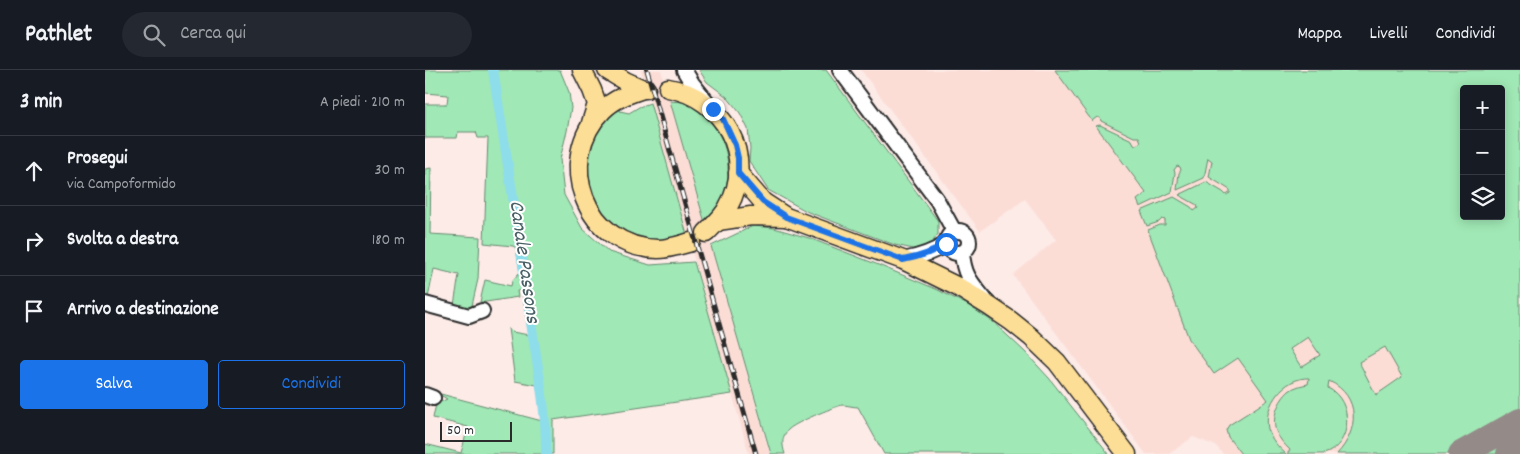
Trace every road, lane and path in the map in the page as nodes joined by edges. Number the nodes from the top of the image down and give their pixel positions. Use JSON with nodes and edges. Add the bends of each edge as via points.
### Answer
{"nodes":[{"id":1,"x":582,"y":70,"type":"edge"},
{"id":2,"x":607,"y":70,"type":"edge"},
{"id":3,"x":684,"y":70,"type":"edge"},
{"id":4,"x":840,"y":70,"type":"edge"},
{"id":5,"x":668,"y":88,"type":"dead end"},
{"id":6,"x":713,"y":109,"type":"junction"},
{"id":7,"x":591,"y":123,"type":"junction"},
{"id":8,"x":738,"y":173,"type":"junction"},
{"id":9,"x":786,"y":217,"type":"junction"},
{"id":10,"x":954,"y":231,"type":"junction"},
{"id":11,"x":705,"y":232,"type":"junction"},
{"id":12,"x":946,"y":244,"type":"junction"},
{"id":13,"x":961,"y":253,"type":"junction"},
{"id":14,"x":903,"y":260,"type":"junction"},
{"id":15,"x":425,"y":304,"type":"edge"},
{"id":16,"x":989,"y":306,"type":"junction"},
{"id":17,"x":482,"y":311,"type":"dead end"},
{"id":18,"x":1127,"y":454,"type":"edge"}],
"edges":[{"from":1,"to":7,"type":"main road","via":[[597,104]]},
{"from":2,"to":7,"type":"main road","via":[[644,89],[619,97]]},
{"from":3,"to":6,"type":"street"},
{"from":4,"to":10,"type":"street","via":[[937,200]]},
{"from":5,"to":6,"type":"main road","via":[[696,97]]},
{"from":6,"to":8,"type":"main road","via":[[723,119],[733,138]]},
{"from":7,"to":11,"type":"main road","via":[[583,139],[578,173],[587,206],[609,232],[624,241],[657,249],[675,247]]},
{"from":8,"to":9,"type":"main road","via":[[763,202]]},
{"from":8,"to":11,"type":"main road","via":[[729,206]]},
{"from":9,"to":11,"type":"main road","via":[[751,216]]},
{"from":9,"to":14,"type":"main road"},
{"from":10,"to":12,"type":"street"},
{"from":10,"to":13,"type":"street","via":[[963,232],[969,238],[968,247]]},
{"from":12,"to":13,"type":"street","via":[[950,251]]},
{"from":12,"to":14,"type":"street","via":[[935,252]]},
{"from":13,"to":16,"type":"street","via":[[966,275]]},
{"from":14,"to":16,"type":"main road"},
{"from":15,"to":17,"type":"street","via":[[469,316]]},
{"from":16,"to":18,"type":"main road","via":[[1031,337],[1057,362]]}]}
